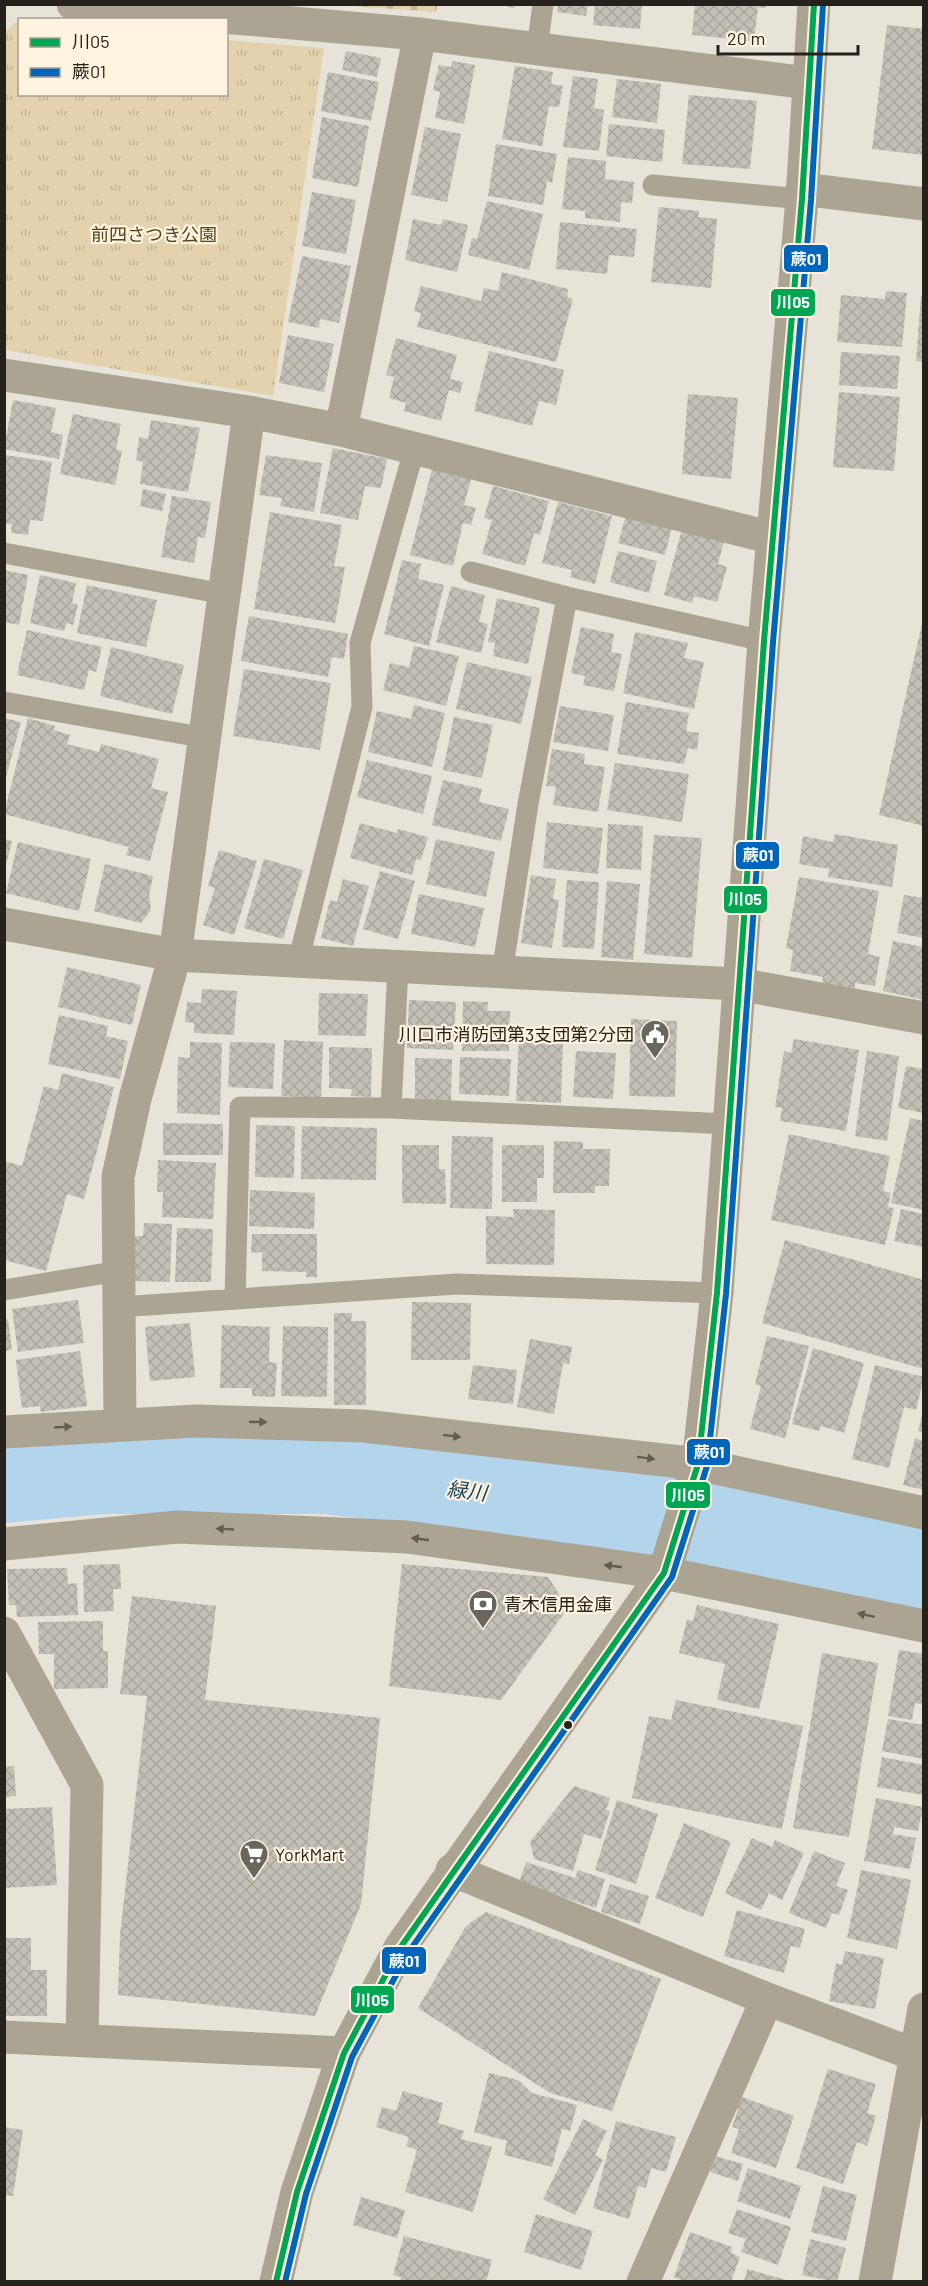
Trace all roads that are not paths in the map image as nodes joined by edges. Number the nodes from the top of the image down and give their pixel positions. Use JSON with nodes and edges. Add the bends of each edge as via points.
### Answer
{"nodes":[{"id":1,"x":73,"y":4,"type":"edge"},
{"id":2,"x":543,"y":4,"type":"edge"},
{"id":3,"x":814,"y":4,"type":"edge"},
{"id":4,"x":420,"y":34,"type":"junction"},
{"id":5,"x":537,"y":49,"type":"junction"},
{"id":6,"x":808,"y":83,"type":"junction"},
{"id":7,"x":653,"y":185,"type":"dead end"},
{"id":8,"x":802,"y":194,"type":"junction"},
{"id":9,"x":924,"y":204,"type":"edge"},
{"id":10,"x":4,"y":375,"type":"edge"},
{"id":11,"x":249,"y":412,"type":"junction"},
{"id":12,"x":341,"y":430,"type":"junction"},
{"id":13,"x":414,"y":450,"type":"junction"},
{"id":14,"x":773,"y":538,"type":"junction"},
{"id":15,"x":4,"y":553,"type":"edge"},
{"id":16,"x":471,"y":572,"type":"dead end"},
{"id":17,"x":224,"y":594,"type":"junction"},
{"id":18,"x":567,"y":597,"type":"junction"},
{"id":19,"x":764,"y":641,"type":"junction"},
{"id":20,"x":4,"y":702,"type":"edge"},
{"id":21,"x":206,"y":738,"type":"junction"},
{"id":22,"x":4,"y":924,"type":"edge"},
{"id":23,"x":175,"y":955,"type":"junction"},
{"id":24,"x":298,"y":962,"type":"junction"},
{"id":25,"x":398,"y":968,"type":"junction"},
{"id":26,"x":502,"y":973,"type":"junction"},
{"id":27,"x":738,"y":984,"type":"junction"},
{"id":28,"x":924,"y":1018,"type":"edge"},
{"id":29,"x":391,"y":1108,"type":"junction"},
{"id":30,"x":728,"y":1124,"type":"junction"},
{"id":31,"x":119,"y":1271,"type":"junction"},
{"id":32,"x":4,"y":1290,"type":"edge"},
{"id":33,"x":717,"y":1293,"type":"junction"},
{"id":34,"x":235,"y":1299,"type":"junction"},
{"id":35,"x":119,"y":1308,"type":"junction"},
{"id":36,"x":120,"y":1424,"type":"junction"},
{"id":37,"x":4,"y":1432,"type":"edge"},
{"id":38,"x":694,"y":1477,"type":"junction"},
{"id":39,"x":924,"y":1513,"type":"edge"},
{"id":40,"x":4,"y":1544,"type":"edge"},
{"id":41,"x":668,"y":1564,"type":"junction"},
{"id":42,"x":924,"y":1626,"type":"edge"},
{"id":43,"x":4,"y":1633,"type":"edge"},
{"id":44,"x":452,"y":1870,"type":"junction"},
{"id":45,"x":767,"y":1999,"type":"junction"},
{"id":46,"x":924,"y":2009,"type":"edge"},
{"id":47,"x":4,"y":2037,"type":"edge"},
{"id":48,"x":82,"y":2040,"type":"junction"},
{"id":49,"x":344,"y":2053,"type":"junction"},
{"id":50,"x":920,"y":2057,"type":"edge"},
{"id":51,"x":276,"y":2282,"type":"edge"},
{"id":52,"x":643,"y":2282,"type":"edge"},
{"id":53,"x":875,"y":2282,"type":"edge"}],
"edges":[{"from":1,"to":4,"type":"street"},
{"from":2,"to":5,"type":"lane"},
{"from":3,"to":6,"type":"street"},
{"from":4,"to":5,"type":"street"},
{"from":4,"to":12,"type":"street"},
{"from":5,"to":6,"type":"street"},
{"from":6,"to":8,"type":"street"},
{"from":7,"to":8,"type":"lane"},
{"from":8,"to":9,"type":"street"},
{"from":8,"to":14,"type":"street"},
{"from":10,"to":11,"type":"street"},
{"from":11,"to":12,"type":"street"},
{"from":11,"to":17,"type":"street"},
{"from":12,"to":13,"type":"street"},
{"from":13,"to":14,"type":"street"},
{"from":13,"to":24,"type":"lane","via":[[360,643],[362,707]]},
{"from":14,"to":19,"type":"street"},
{"from":15,"to":17,"type":"lane"},
{"from":16,"to":18,"type":"lane"},
{"from":17,"to":21,"type":"street"},
{"from":18,"to":19,"type":"lane"},
{"from":18,"to":26,"type":"lane","via":[[528,804]]},
{"from":19,"to":27,"type":"street"},
{"from":20,"to":21,"type":"lane"},
{"from":21,"to":23,"type":"street"},
{"from":22,"to":23,"type":"street"},
{"from":23,"to":24,"type":"street"},
{"from":23,"to":31,"type":"street","via":[[118,1177]]},
{"from":24,"to":25,"type":"street"},
{"from":25,"to":26,"type":"street"},
{"from":25,"to":29,"type":"lane"},
{"from":26,"to":27,"type":"street"},
{"from":27,"to":28,"type":"street"},
{"from":27,"to":30,"type":"street"},
{"from":29,"to":30,"type":"lane"},
{"from":29,"to":34,"type":"lane","via":[[240,1107]]},
{"from":30,"to":33,"type":"street"},
{"from":31,"to":32,"type":"lane"},
{"from":31,"to":35,"type":"street"},
{"from":33,"to":34,"type":"lane","via":[[458,1284]]},
{"from":33,"to":38,"type":"street"},
{"from":34,"to":35,"type":"lane"},
{"from":35,"to":36,"type":"street"},
{"from":37,"to":36,"type":"street","one_way":true},
{"from":36,"to":38,"type":"street","one_way":true,"via":[[196,1421],[364,1425]]},
{"from":38,"to":39,"type":"street"},
{"from":38,"to":41,"type":"street"},
{"from":41,"to":40,"type":"street","one_way":true,"via":[[407,1538],[177,1527]]},
{"from":42,"to":41,"type":"street","one_way":true},
{"from":41,"to":44,"type":"street"},
{"from":43,"to":48,"type":"street","via":[[87,1785]]},
{"from":44,"to":45,"type":"street"},
{"from":44,"to":49,"type":"street","via":[[400,1947]]},
{"from":45,"to":50,"type":"street"},
{"from":45,"to":52,"type":"street"},
{"from":46,"to":50,"type":"street"},
{"from":47,"to":48,"type":"street"},
{"from":48,"to":49,"type":"street"},
{"from":49,"to":51,"type":"street","via":[[297,2192]]},
{"from":50,"to":53,"type":"street"}]}
